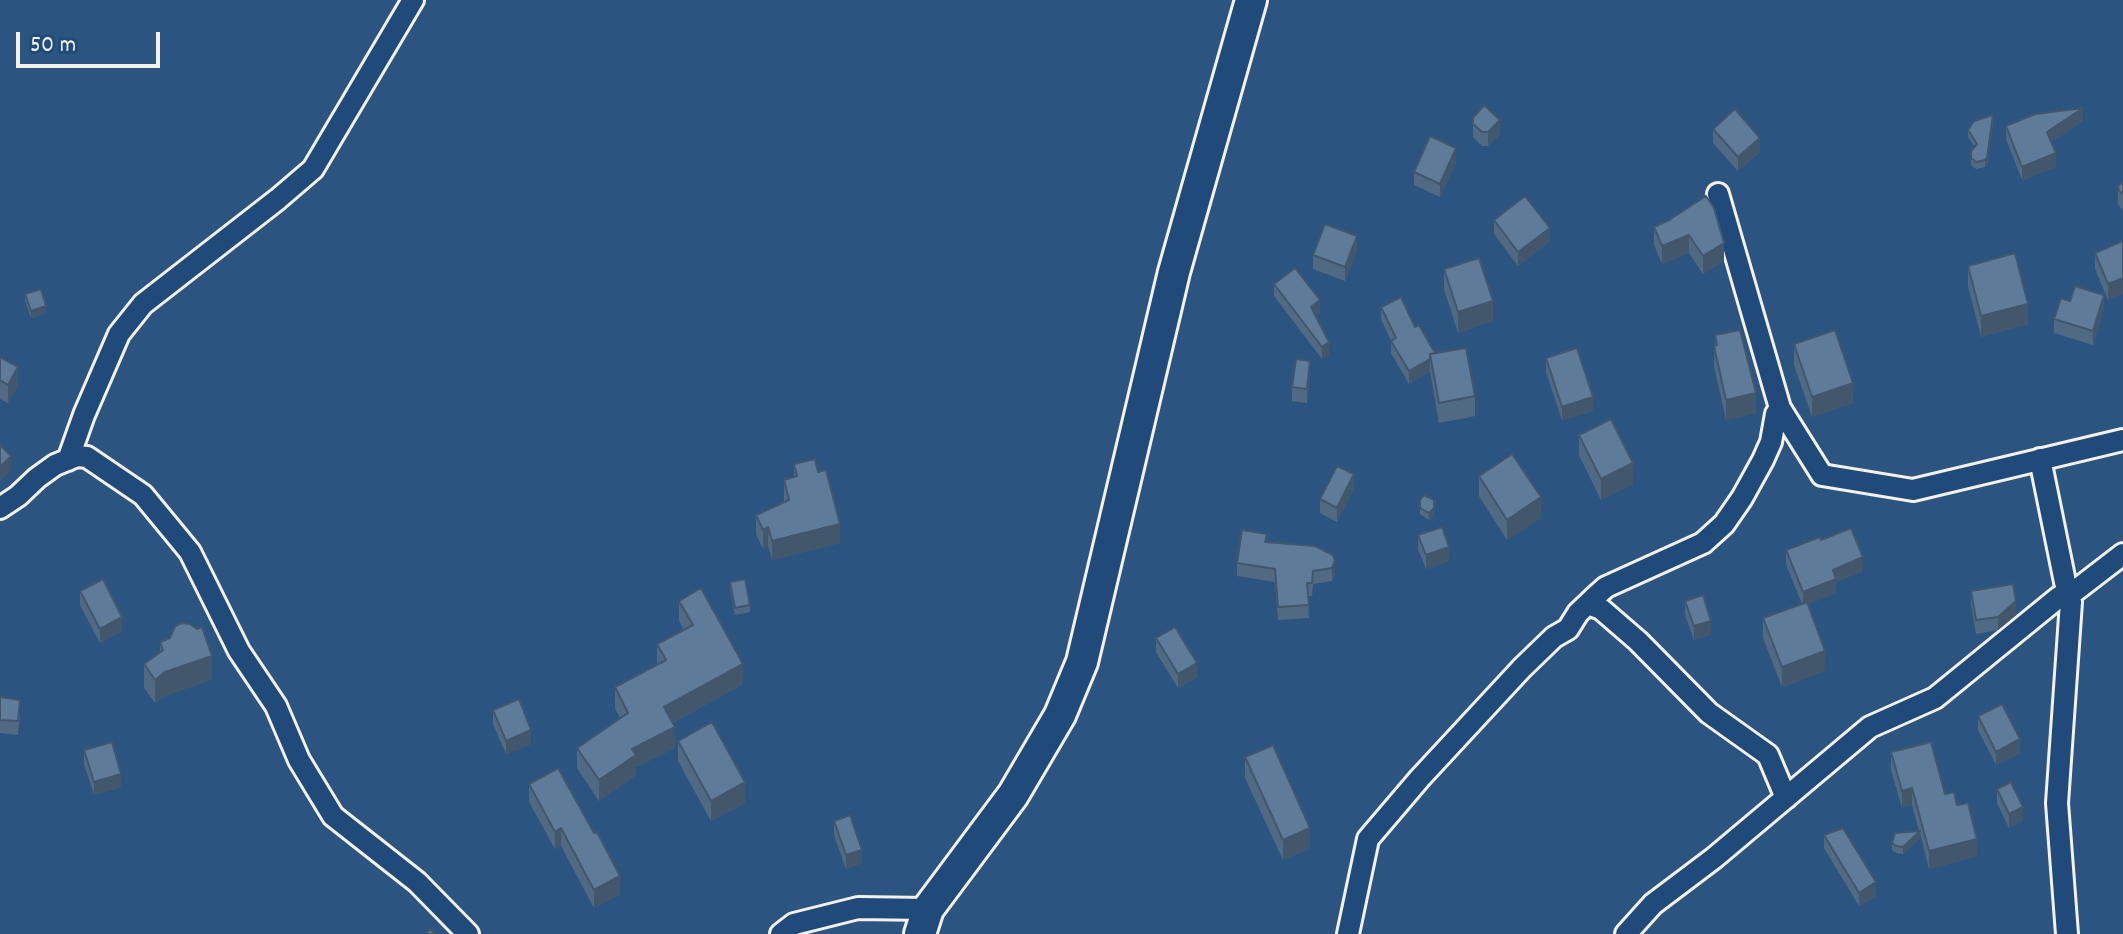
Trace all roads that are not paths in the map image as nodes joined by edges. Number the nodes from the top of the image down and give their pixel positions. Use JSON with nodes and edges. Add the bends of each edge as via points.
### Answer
{"nodes":[{"id":1,"x":413,"y":0,"type":"edge"},
{"id":2,"x":1251,"y":0,"type":"edge"},
{"id":3,"x":1718,"y":194,"type":"dead end"},
{"id":4,"x":1780,"y":408,"type":"junction"},
{"id":5,"x":2123,"y":440,"type":"edge"},
{"id":6,"x":2040,"y":459,"type":"junction"},
{"id":7,"x":68,"y":460,"type":"junction"},
{"id":8,"x":0,"y":508,"type":"edge"},
{"id":9,"x":2123,"y":554,"type":"edge"},
{"id":10,"x":2069,"y":591,"type":"junction"},
{"id":11,"x":1588,"y":604,"type":"junction"},
{"id":12,"x":1786,"y":798,"type":"junction"},
{"id":13,"x":924,"y":921,"type":"edge"},
{"id":14,"x":468,"y":934,"type":"edge"},
{"id":15,"x":781,"y":934,"type":"edge"},
{"id":16,"x":1348,"y":934,"type":"edge"},
{"id":17,"x":1626,"y":934,"type":"edge"},
{"id":18,"x":2067,"y":934,"type":"edge"}],
"edges":[{"from":1,"to":7,"type":"street","via":[[313,169],[143,304],[119,334]]},
{"from":2,"to":13,"type":"street","via":[[1174,272],[1082,662],[1060,715],[1013,795]]},
{"from":3,"to":4,"type":"street"},
{"from":4,"to":6,"type":"street","via":[[1822,475],[1913,490]]},
{"from":4,"to":11,"type":"street","via":[[1763,460],[1724,524],[1703,543],[1606,587]]},
{"from":5,"to":6,"type":"street"},
{"from":6,"to":10,"type":"street"},
{"from":7,"to":8,"type":"street"},
{"from":7,"to":14,"type":"street","via":[[87,457],[143,495],[190,552],[239,651],[276,706],[299,760],[333,816],[417,882]]},
{"from":9,"to":10,"type":"street"},
{"from":10,"to":12,"type":"street","via":[[1935,698],[1870,727]]},
{"from":10,"to":18,"type":"street","via":[[2057,803]]},
{"from":11,"to":12,"type":"street","via":[[1638,641],[1709,713],[1768,755]]},
{"from":11,"to":16,"type":"street","via":[[1568,629],[1522,668],[1368,839]]},
{"from":12,"to":17,"type":"street","via":[[1653,904]]},
{"from":13,"to":15,"type":"street","via":[[858,908],[794,924]]}]}
